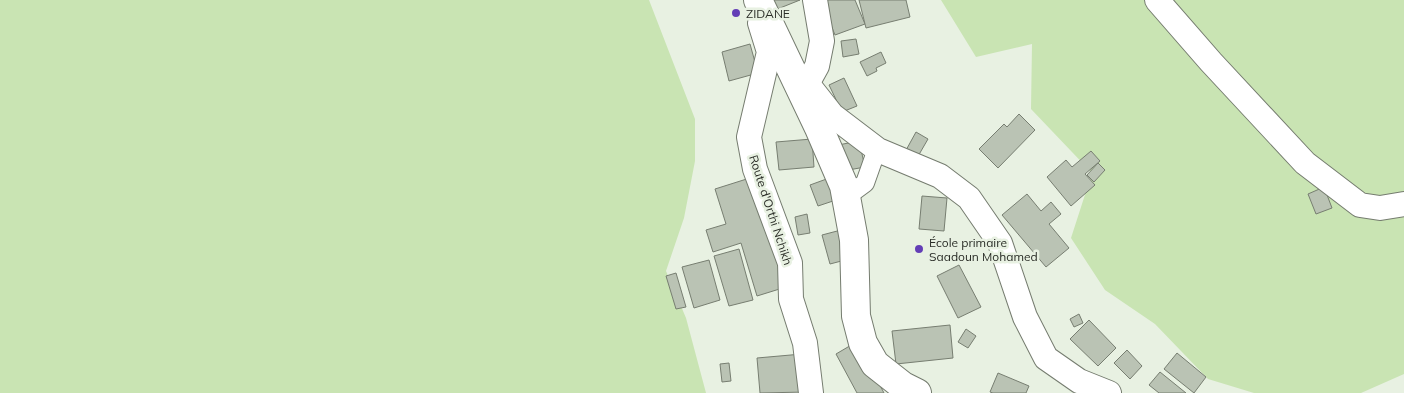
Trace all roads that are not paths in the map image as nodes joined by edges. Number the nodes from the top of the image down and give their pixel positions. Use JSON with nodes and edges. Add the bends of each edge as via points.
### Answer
{"nodes":[{"id":1,"x":754,"y":0,"type":"edge"},
{"id":2,"x":758,"y":0,"type":"edge"},
{"id":3,"x":815,"y":0,"type":"edge"},
{"id":4,"x":1158,"y":0,"type":"edge"},
{"id":5,"x":785,"y":56,"type":"junction"},
{"id":6,"x":807,"y":84,"type":"junction"},
{"id":7,"x":877,"y":149,"type":"junction"},
{"id":8,"x":846,"y":197,"type":"junction"},
{"id":9,"x":1404,"y":204,"type":"edge"},
{"id":10,"x":811,"y":393,"type":"edge"},
{"id":11,"x":917,"y":393,"type":"edge"},
{"id":12,"x":1110,"y":393,"type":"edge"}],
"edges":[{"from":1,"to":10,"type":"street","name":"Route d'Orthi Nchikh","via":[[769,52],[750,137],[755,169],[790,263],[791,299],[805,343]]},
{"from":2,"to":5,"type":"street"},
{"from":3,"to":6,"type":"street","via":[[822,41],[817,66]]},
{"from":4,"to":9,"type":"street","via":[[1305,163],[1360,205],[1380,208]]},
{"from":5,"to":6,"type":"street"},
{"from":5,"to":8,"type":"street","via":[[819,128]]},
{"from":6,"to":7,"type":"street","via":[[832,115]]},
{"from":7,"to":8,"type":"street","via":[[865,183]]},
{"from":7,"to":12,"type":"street","via":[[940,176],[969,198],[1000,243],[1025,317],[1046,358],[1079,381]]},
{"from":8,"to":11,"type":"street","via":[[854,240],[856,316],[863,343],[875,364],[902,386]]}]}
